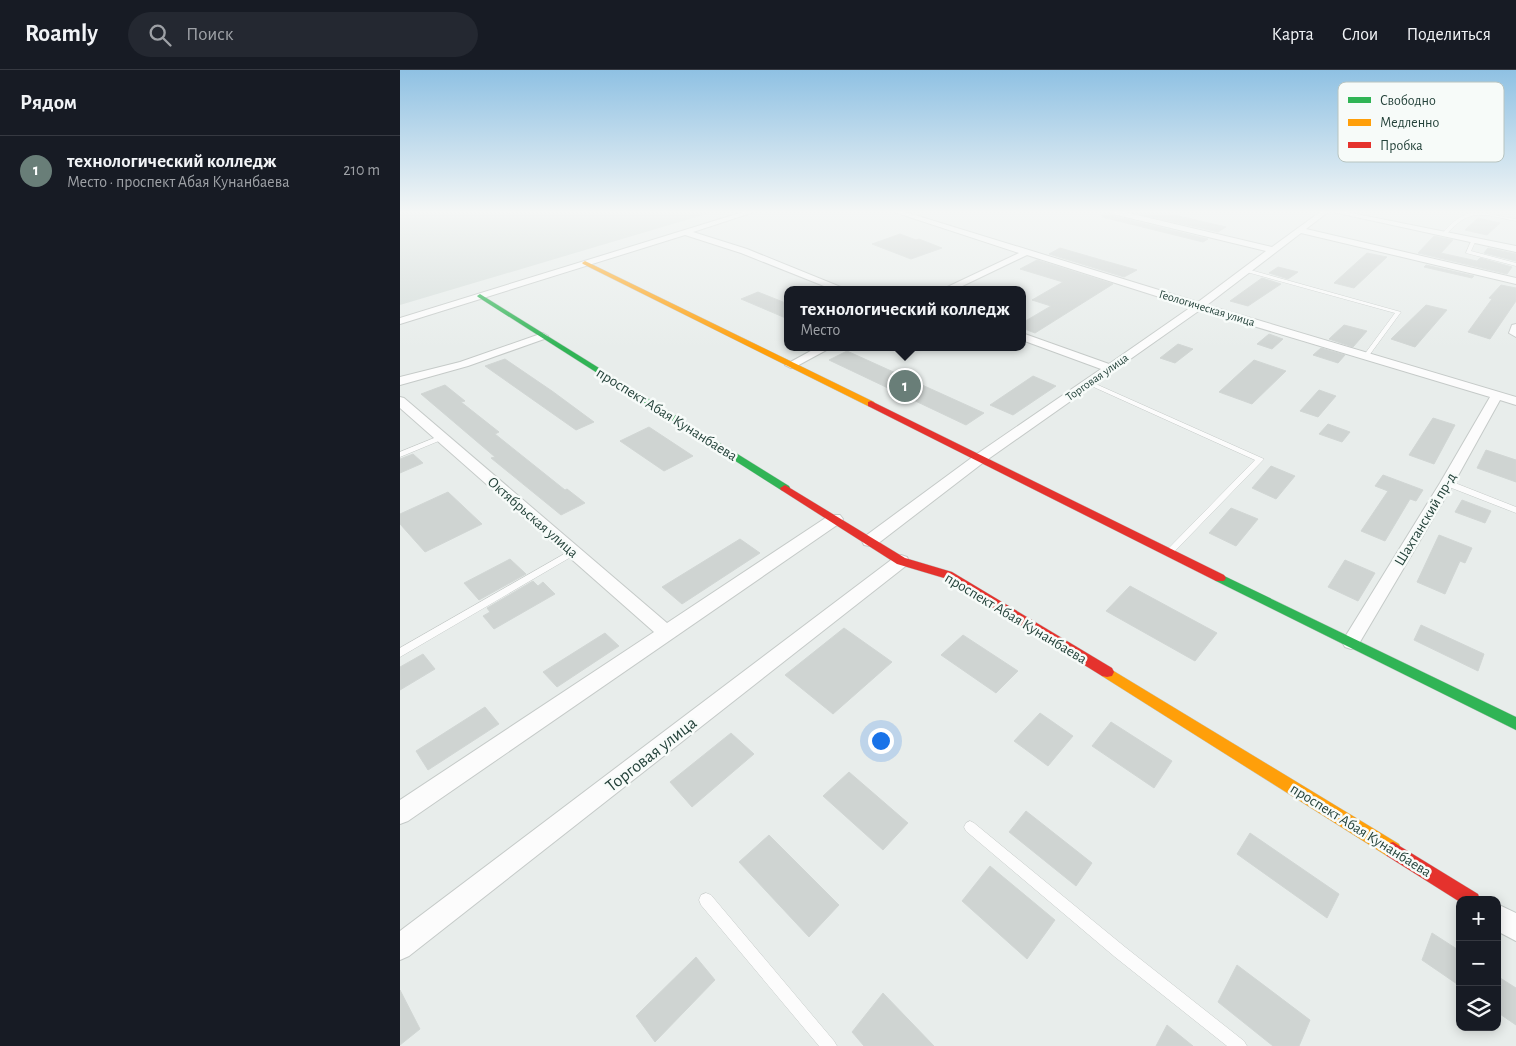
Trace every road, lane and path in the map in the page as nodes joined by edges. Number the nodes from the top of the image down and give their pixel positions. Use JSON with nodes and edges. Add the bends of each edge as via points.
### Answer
{"nodes":[{"id":1,"x":602,"y":258,"type":"edge"},
{"id":2,"x":761,"y":258,"type":"edge"},
{"id":3,"x":1015,"y":258,"type":"edge"},
{"id":4,"x":1045,"y":258,"type":"edge"},
{"id":5,"x":1262,"y":258,"type":"edge"},
{"id":6,"x":1420,"y":258,"type":"edge"},
{"id":7,"x":1488,"y":258,"type":"edge"},
{"id":8,"x":585,"y":263,"type":"junction"},
{"id":9,"x":1516,"y":265,"type":"edge"},
{"id":10,"x":1245,"y":270,"type":"junction"},
{"id":11,"x":1515,"y":279,"type":"edge"},
{"id":12,"x":833,"y":286,"type":"edge"},
{"id":13,"x":955,"y":286,"type":"edge"},
{"id":14,"x":480,"y":296,"type":"junction"},
{"id":15,"x":1199,"y":306,"type":"junction"},
{"id":16,"x":400,"y":321,"type":"edge"},
{"id":17,"x":1516,"y":327,"type":"edge"},
{"id":18,"x":1516,"y":334,"type":"edge"},
{"id":19,"x":543,"y":336,"type":"junction"},
{"id":20,"x":1026,"y":337,"type":"edge"},
{"id":21,"x":819,"y":351,"type":"edge"},
{"id":22,"x":1366,"y":356,"type":"junction"},
{"id":23,"x":791,"y":365,"type":"junction"},
{"id":24,"x":1110,"y":368,"type":"junction"},
{"id":25,"x":400,"y":380,"type":"edge"},
{"id":26,"x":1088,"y":383,"type":"junction"},
{"id":27,"x":1497,"y":395,"type":"junction"},
{"id":28,"x":400,"y":401,"type":"edge"},
{"id":29,"x":1516,"y":401,"type":"edge"},
{"id":30,"x":442,"y":438,"type":"junction"},
{"id":31,"x":400,"y":455,"type":"edge"},
{"id":32,"x":980,"y":459,"type":"junction"},
{"id":33,"x":1447,"y":483,"type":"junction"},
{"id":34,"x":1516,"y":510,"type":"edge"},
{"id":35,"x":834,"y":519,"type":"junction"},
{"id":36,"x":870,"y":542,"type":"junction"},
{"id":37,"x":573,"y":552,"type":"junction"},
{"id":38,"x":1168,"y":553,"type":"junction"},
{"id":39,"x":901,"y":561,"type":"junction"},
{"id":40,"x":666,"y":632,"type":"junction"},
{"id":41,"x":1351,"y":642,"type":"junction"},
{"id":42,"x":400,"y":652,"type":"edge"},
{"id":43,"x":1516,"y":724,"type":"edge"},
{"id":44,"x":400,"y":813,"type":"edge"},
{"id":45,"x":970,"y":828,"type":"dead end"},
{"id":46,"x":1466,"y":896,"type":"edge"},
{"id":47,"x":706,"y":900,"type":"dead end"},
{"id":48,"x":1501,"y":919,"type":"edge"},
{"id":49,"x":1516,"y":928,"type":"edge"},
{"id":50,"x":400,"y":947,"type":"edge"},
{"id":51,"x":829,"y":1046,"type":"edge"},
{"id":52,"x":1239,"y":1046,"type":"edge"}],
"edges":[{"from":1,"to":8,"type":"street"},
{"from":2,"to":12,"type":"street"},
{"from":3,"to":13,"type":"street"},
{"from":4,"to":15,"type":"street","name":"Геологическая улица"},
{"from":5,"to":10,"type":"street","name":"Торговая улица"},
{"from":6,"to":11,"type":"street"},
{"from":7,"to":9,"type":"lane"},
{"from":8,"to":14,"type":"street"},
{"from":8,"to":23,"type":"street"},
{"from":10,"to":15,"type":"street","name":"Торговая улица"},
{"from":10,"to":22,"type":"lane","via":[[1398,312]]},
{"from":14,"to":16,"type":"street"},
{"from":14,"to":19,"type":"street","name":"проспект Абая Кунанбаева"},
{"from":15,"to":22,"type":"street","name":"Геологическая улица"},
{"from":15,"to":24,"type":"street","name":"Торговая улица"},
{"from":17,"to":18,"type":"street"},
{"from":19,"to":25,"type":"street","via":[[464,364]]},
{"from":19,"to":35,"type":"street","name":"проспект Абая Кунанбаева"},
{"from":20,"to":24,"type":"street"},
{"from":21,"to":23,"type":"street"},
{"from":22,"to":27,"type":"street","name":"Геологическая улица"},
{"from":23,"to":32,"type":"street"},
{"from":24,"to":26,"type":"street","name":"Торговая улица"},
{"from":26,"to":32,"type":"street","name":"Торговая улица"},
{"from":26,"to":38,"type":"lane","via":[[1260,459]]},
{"from":27,"to":29,"type":"street","name":"Геологическая улица"},
{"from":27,"to":33,"type":"street","name":"Шахтанский пр-д"},
{"from":28,"to":30,"type":"street","name":"Октябрьская улица"},
{"from":30,"to":31,"type":"lane"},
{"from":30,"to":37,"type":"street","name":"Октябрьская улица"},
{"from":32,"to":36,"type":"street","name":"Торговая улица"},
{"from":32,"to":38,"type":"street"},
{"from":33,"to":34,"type":"lane"},
{"from":33,"to":41,"type":"street","name":"Шахтанский пр-д"},
{"from":35,"to":36,"type":"street","name":"проспект Абая Кунанбаева"},
{"from":35,"to":40,"type":"street"},
{"from":36,"to":39,"type":"street","name":"проспект Абая Кунанбаева"},
{"from":37,"to":40,"type":"street","name":"Октябрьская улица"},
{"from":37,"to":42,"type":"lane"},
{"from":38,"to":41,"type":"street"},
{"from":39,"to":46,"type":"street","name":"проспект Абая Кунанбаева","via":[[948,575]]},
{"from":39,"to":50,"type":"street","name":"Торговая улица"},
{"from":40,"to":44,"type":"street"},
{"from":41,"to":43,"type":"street"},
{"from":45,"to":52,"type":"lane"},
{"from":47,"to":51,"type":"lane"},
{"from":48,"to":49,"type":"street"}]}
